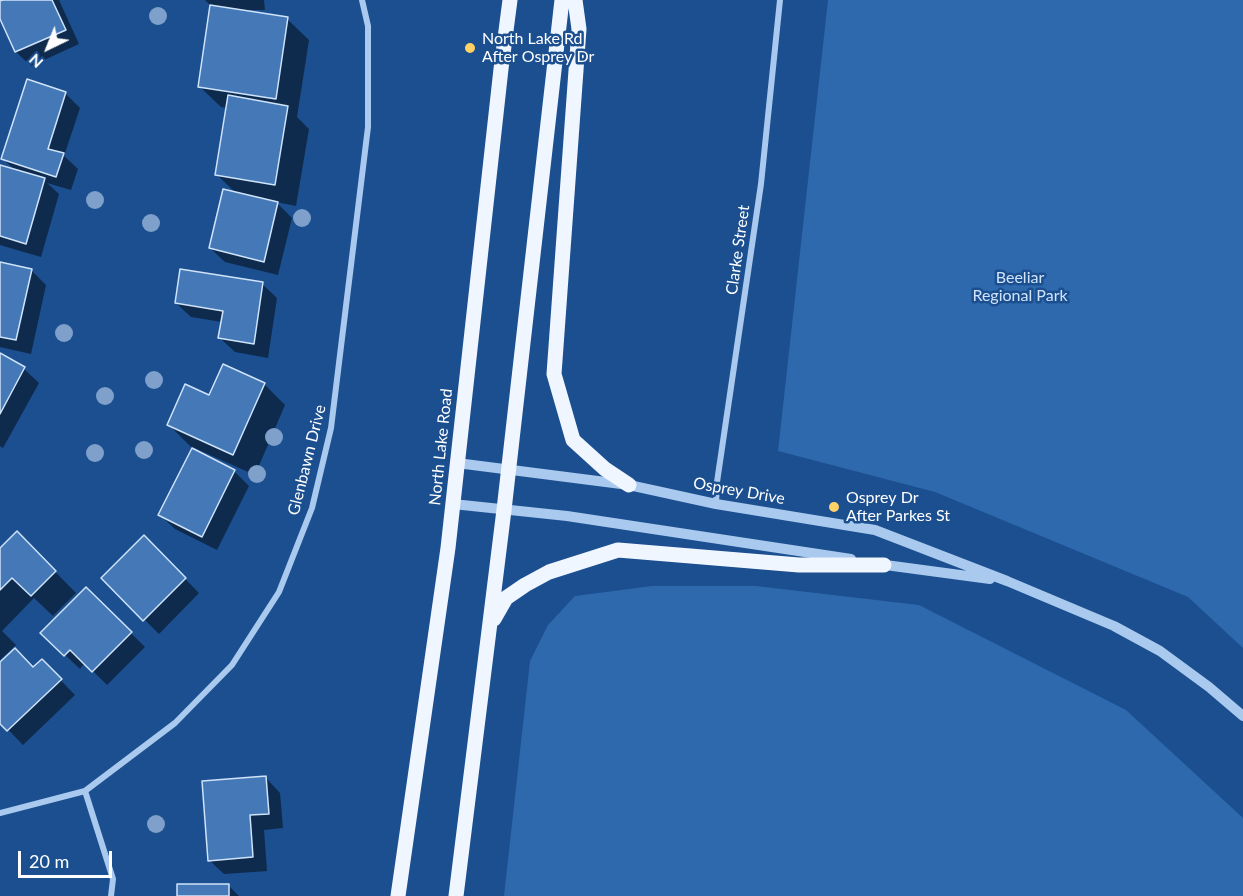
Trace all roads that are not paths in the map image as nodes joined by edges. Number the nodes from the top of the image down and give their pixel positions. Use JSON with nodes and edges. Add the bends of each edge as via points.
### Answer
{"nodes":[{"id":1,"x":362,"y":0,"type":"edge"},
{"id":2,"x":510,"y":0,"type":"edge"},
{"id":3,"x":562,"y":0,"type":"edge"},
{"id":4,"x":575,"y":0,"type":"edge"},
{"id":5,"x":780,"y":0,"type":"edge"},
{"id":6,"x":457,"y":463,"type":"junction"},
{"id":7,"x":508,"y":470,"type":"junction"},
{"id":8,"x":628,"y":486,"type":"junction"},
{"id":9,"x":453,"y":504,"type":"junction"},
{"id":10,"x":716,"y":504,"type":"junction"},
{"id":11,"x":504,"y":510,"type":"junction"},
{"id":12,"x":884,"y":564,"type":"junction"},
{"id":13,"x":1007,"y":581,"type":"junction"},
{"id":14,"x":489,"y":627,"type":"junction"},
{"id":15,"x":1243,"y":716,"type":"edge"},
{"id":16,"x":85,"y":791,"type":"junction"},
{"id":17,"x":0,"y":813,"type":"edge"},
{"id":18,"x":111,"y":896,"type":"edge"},
{"id":19,"x":398,"y":896,"type":"edge"},
{"id":20,"x":456,"y":896,"type":"edge"}],
"edges":[{"from":1,"to":16,"type":"street","name":"Glenbawn Drive","via":[[368,26],[368,127],[332,428],[312,508],[279,592],[232,665],[175,723]]},
{"from":2,"to":6,"type":"main road","name":"North Lake Road"},
{"from":3,"to":7,"type":"main road"},
{"from":4,"to":8,"type":"main road","via":[[579,29],[554,374],[573,440]]},
{"from":5,"to":10,"type":"street","name":"Clarke Street","via":[[761,184]]},
{"from":6,"to":7,"type":"street","name":"Osprey Drive"},
{"from":6,"to":9,"type":"main road","name":"North Lake Road"},
{"from":7,"to":8,"type":"street","name":"Osprey Drive"},
{"from":7,"to":11,"type":"main road"},
{"from":8,"to":10,"type":"street","name":"Osprey Drive"},
{"from":9,"to":11,"type":"street","name":"Osprey Drive"},
{"from":9,"to":19,"type":"main road","name":"North Lake Road"},
{"from":10,"to":13,"type":"street","name":"Osprey Drive","via":[[874,530]]},
{"from":11,"to":12,"type":"street","name":"Osprey Drive"},
{"from":11,"to":14,"type":"main road"},
{"from":12,"to":13,"type":"street","name":"Osprey Drive"},
{"from":12,"to":14,"type":"main road","via":[[799,565],[618,550],[549,572],[525,585],[506,598]]},
{"from":13,"to":15,"type":"street","name":"Osprey Drive","via":[[1114,626],[1160,651]]},
{"from":14,"to":20,"type":"main road"},
{"from":16,"to":17,"type":"street","name":"Glenbawn Drive"},
{"from":16,"to":18,"type":"street","via":[[113,879]]}]}
